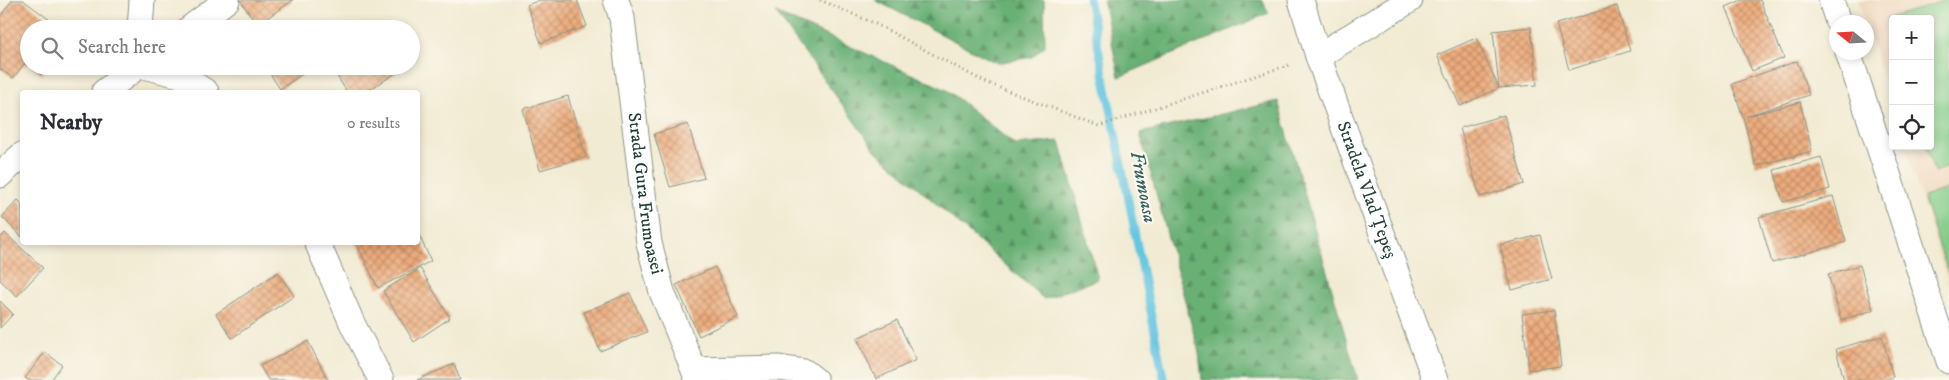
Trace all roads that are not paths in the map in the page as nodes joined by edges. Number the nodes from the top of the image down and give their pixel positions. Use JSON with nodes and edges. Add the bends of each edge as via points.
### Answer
{"nodes":[{"id":1,"x":142,"y":0,"type":"edge"},
{"id":2,"x":227,"y":0,"type":"edge"},
{"id":3,"x":616,"y":0,"type":"edge"},
{"id":4,"x":1301,"y":0,"type":"edge"},
{"id":5,"x":1410,"y":0,"type":"edge"},
{"id":6,"x":1831,"y":0,"type":"edge"},
{"id":7,"x":1836,"y":15,"type":"edge"},
{"id":8,"x":141,"y":20,"type":"edge"},
{"id":9,"x":201,"y":20,"type":"edge"},
{"id":10,"x":1318,"y":56,"type":"junction"},
{"id":11,"x":1851,"y":60,"type":"edge"},
{"id":12,"x":126,"y":75,"type":"edge"},
{"id":13,"x":180,"y":75,"type":"edge"},
{"id":14,"x":107,"y":90,"type":"edge"},
{"id":15,"x":203,"y":90,"type":"edge"},
{"id":16,"x":20,"y":157,"type":"edge"},
{"id":17,"x":0,"y":175,"type":"edge"},
{"id":18,"x":318,"y":245,"type":"edge"},
{"id":19,"x":1949,"y":361,"type":"edge"},
{"id":20,"x":696,"y":375,"type":"edge"},
{"id":21,"x":381,"y":380,"type":"edge"},
{"id":22,"x":815,"y":380,"type":"edge"},
{"id":23,"x":1435,"y":380,"type":"edge"}],
"edges":[{"from":1,"to":8,"type":"street"},
{"from":2,"to":9,"type":"street"},
{"from":3,"to":20,"type":"street","name":"Strada Gura Frumoasei","via":[[622,18],[649,243],[662,292]]},
{"from":4,"to":10,"type":"street","name":"Stradela Vlad Țepeş"},
{"from":5,"to":10,"type":"street"},
{"from":6,"to":7,"type":"street"},
{"from":10,"to":23,"type":"street","name":"Stradela Vlad Țepeş"},
{"from":11,"to":19,"type":"street"},
{"from":12,"to":14,"type":"street"},
{"from":13,"to":15,"type":"street"},
{"from":16,"to":17,"type":"street"},
{"from":18,"to":21,"type":"street"},
{"from":20,"to":22,"type":"street","via":[[779,368],[805,372]]}]}
